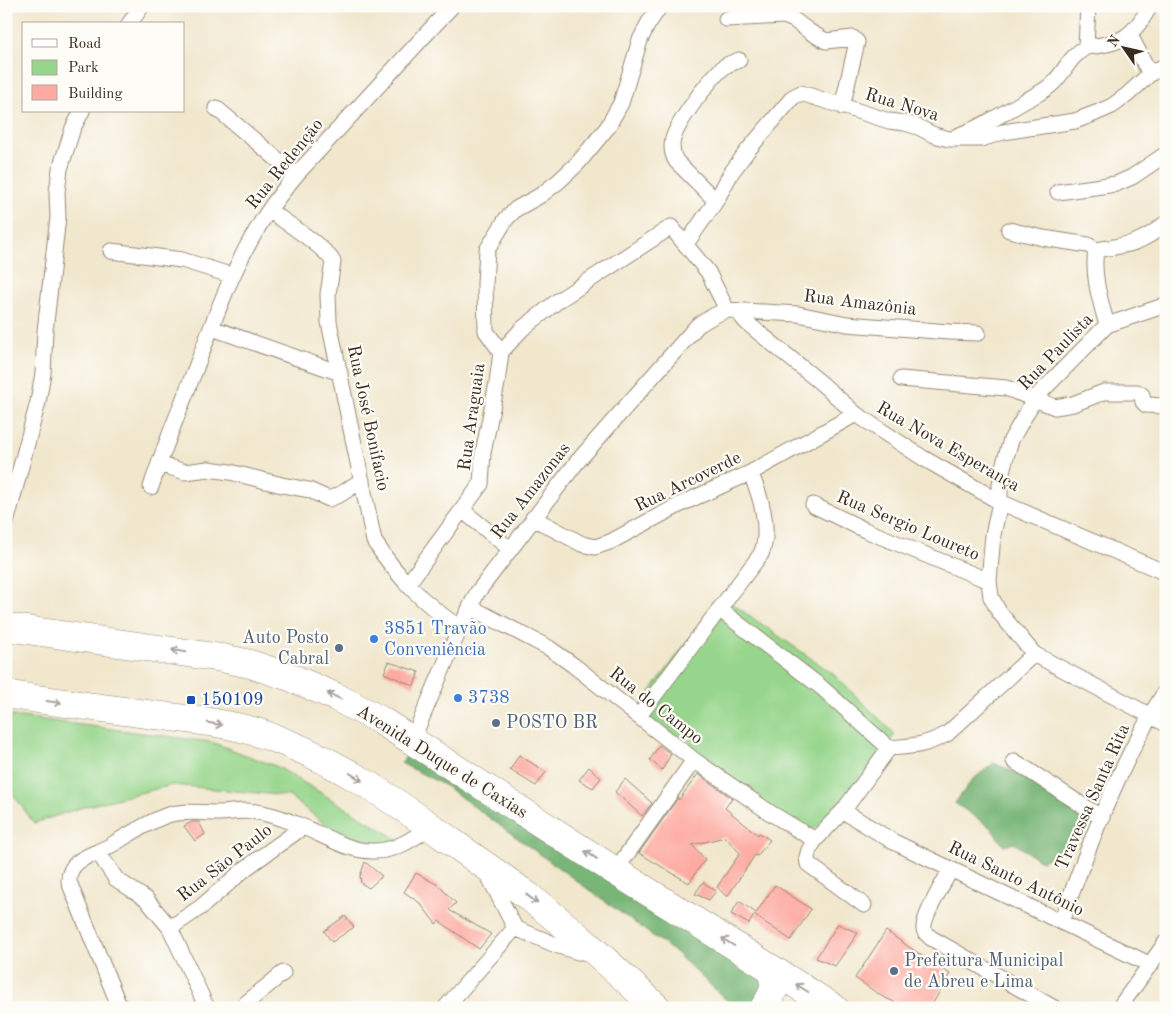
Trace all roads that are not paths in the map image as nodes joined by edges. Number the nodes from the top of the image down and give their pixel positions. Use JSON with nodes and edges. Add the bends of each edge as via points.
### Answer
{"nodes":[{"id":1,"x":142,"y":6,"type":"edge"},
{"id":2,"x":452,"y":6,"type":"edge"},
{"id":3,"x":660,"y":6,"type":"edge"},
{"id":4,"x":1088,"y":6,"type":"edge"},
{"id":5,"x":1150,"y":6,"type":"edge"},
{"id":6,"x":726,"y":19,"type":"dead end"},
{"id":7,"x":130,"y":22,"type":"edge"},
{"id":8,"x":1130,"y":35,"type":"junction"},
{"id":9,"x":1086,"y":47,"type":"junction"},
{"id":10,"x":740,"y":60,"type":"dead end"},
{"id":11,"x":1166,"y":65,"type":"edge"},
{"id":12,"x":1150,"y":74,"type":"junction"},
{"id":13,"x":842,"y":107,"type":"junction"},
{"id":14,"x":216,"y":108,"type":"dead end"},
{"id":15,"x":81,"y":112,"type":"edge"},
{"id":16,"x":949,"y":139,"type":"junction"},
{"id":17,"x":1166,"y":154,"type":"edge"},
{"id":18,"x":296,"y":175,"type":"junction"},
{"id":19,"x":1058,"y":192,"type":"dead end"},
{"id":20,"x":713,"y":198,"type":"junction"},
{"id":21,"x":270,"y":211,"type":"junction"},
{"id":22,"x":1166,"y":222,"type":"edge"},
{"id":23,"x":671,"y":226,"type":"joint"},
{"id":24,"x":1009,"y":230,"type":"dead end"},
{"id":25,"x":686,"y":244,"type":"junction"},
{"id":26,"x":1096,"y":250,"type":"junction"},
{"id":27,"x":112,"y":251,"type":"dead end"},
{"id":28,"x":233,"y":276,"type":"junction"},
{"id":29,"x":1166,"y":306,"type":"edge"},
{"id":30,"x":732,"y":311,"type":"junction"},
{"id":31,"x":1107,"y":325,"type":"junction"},
{"id":32,"x":212,"y":328,"type":"junction"},
{"id":33,"x":978,"y":333,"type":"dead end"},
{"id":34,"x":501,"y":352,"type":"junction"},
{"id":35,"x":340,"y":373,"type":"junction"},
{"id":36,"x":901,"y":379,"type":"dead end"},
{"id":37,"x":1034,"y":398,"type":"junction"},
{"id":38,"x":1166,"y":406,"type":"edge"},
{"id":39,"x":856,"y":414,"type":"junction"},
{"id":40,"x":159,"y":464,"type":"junction"},
{"id":41,"x":750,"y":473,"type":"junction"},
{"id":42,"x":362,"y":480,"type":"junction"},
{"id":43,"x":152,"y":487,"type":"dead end"},
{"id":44,"x":1000,"y":502,"type":"junction"},
{"id":45,"x":813,"y":505,"type":"dead end"},
{"id":46,"x":462,"y":510,"type":"junction"},
{"id":47,"x":532,"y":518,"type":"junction"},
{"id":48,"x":6,"y":524,"type":"edge"},
{"id":49,"x":510,"y":549,"type":"junction"},
{"id":50,"x":1166,"y":573,"type":"edge"},
{"id":51,"x":989,"y":581,"type":"junction"},
{"id":52,"x":407,"y":586,"type":"junction"},
{"id":53,"x":470,"y":607,"type":"junction"},
{"id":54,"x":719,"y":609,"type":"junction"},
{"id":55,"x":6,"y":627,"type":"edge"},
{"id":56,"x":460,"y":628,"type":"junction"},
{"id":57,"x":1034,"y":654,"type":"junction"},
{"id":58,"x":1166,"y":690,"type":"edge"},
{"id":59,"x":6,"y":694,"type":"edge"},
{"id":60,"x":1150,"y":715,"type":"junction"},
{"id":61,"x":639,"y":716,"type":"junction"},
{"id":62,"x":1166,"y":724,"type":"edge"},
{"id":63,"x":412,"y":741,"type":"junction"},
{"id":64,"x":890,"y":748,"type":"junction"},
{"id":65,"x":694,"y":760,"type":"junction"},
{"id":66,"x":1014,"y":761,"type":"dead end"},
{"id":67,"x":844,"y":811,"type":"junction"},
{"id":68,"x":1102,"y":818,"type":"junction"},
{"id":69,"x":303,"y":827,"type":"junction"},
{"id":70,"x":430,"y":827,"type":"junction"},
{"id":71,"x":815,"y":840,"type":"junction"},
{"id":72,"x":98,"y":852,"type":"junction"},
{"id":73,"x":482,"y":864,"type":"junction"},
{"id":74,"x":950,"y":869,"type":"junction"},
{"id":75,"x":615,"y":871,"type":"junction"},
{"id":76,"x":864,"y":905,"type":"dead end"},
{"id":77,"x":1061,"y":922,"type":"junction"},
{"id":78,"x":170,"y":928,"type":"junction"},
{"id":79,"x":515,"y":928,"type":"junction"},
{"id":80,"x":1166,"y":942,"type":"edge"},
{"id":81,"x":595,"y":951,"type":"junction"},
{"id":82,"x":1151,"y":965,"type":"junction"},
{"id":83,"x":770,"y":968,"type":"junction"},
{"id":84,"x":283,"y":973,"type":"dead end"},
{"id":85,"x":120,"y":1008,"type":"edge"},
{"id":86,"x":207,"y":1008,"type":"edge"},
{"id":87,"x":240,"y":1008,"type":"edge"},
{"id":88,"x":445,"y":1008,"type":"edge"},
{"id":89,"x":657,"y":1008,"type":"edge"},
{"id":90,"x":764,"y":1008,"type":"edge"},
{"id":91,"x":834,"y":1008,"type":"edge"},
{"id":92,"x":1054,"y":1008,"type":"edge"},
{"id":93,"x":1120,"y":1008,"type":"edge"}],
"edges":[{"from":1,"to":7,"type":"street"},
{"from":2,"to":18,"type":"street","name":"Rua Redenção"},
{"from":3,"to":34,"type":"street","via":[[640,40],[621,103],[607,128],[559,181],[506,219],[487,250],[486,331]]},
{"from":4,"to":9,"type":"street"},
{"from":5,"to":8,"type":"street"},
{"from":6,"to":13,"type":"street","via":[[784,16],[826,42],[853,38],[857,42]]},
{"from":8,"to":9,"type":"street"},
{"from":8,"to":12,"type":"street"},
{"from":9,"to":16,"type":"street","via":[[1070,60],[1046,89],[974,130]]},
{"from":10,"to":20,"type":"street","via":[[729,64],[713,78],[673,140],[672,155],[676,161]]},
{"from":11,"to":12,"type":"street","name":"Rua Nova"},
{"from":12,"to":16,"type":"street","name":"Rua Nova","via":[[1112,106],[1075,121],[1003,132],[981,139]]},
{"from":13,"to":16,"type":"street","name":"Rua Nova","via":[[889,121],[912,124]]},
{"from":13,"to":20,"type":"street","name":"Rua Nova","via":[[813,96],[796,95],[748,150]]},
{"from":14,"to":18,"type":"street"},
{"from":15,"to":48,"type":"street","via":[[60,169],[43,373]]},
{"from":17,"to":19,"type":"street","via":[[1132,178],[1116,184]]},
{"from":18,"to":21,"type":"street","name":"Rua Redenção"},
{"from":20,"to":25,"type":"street","name":"Rua Nova"},
{"from":21,"to":28,"type":"street","name":"Rua Redenção","via":[[256,230]]},
{"from":21,"to":35,"type":"street","name":"Rua José Bonifacio","via":[[332,258],[329,322]]},
{"from":22,"to":26,"type":"street","via":[[1144,240]]},
{"from":23,"to":25,"type":"street","name":"Rua Nova Esperança"},
{"from":23,"to":34,"type":"street","name":"Rua Araguaia","via":[[559,300],[522,329]]},
{"from":24,"to":26,"type":"street","via":[[1088,245]]},
{"from":25,"to":30,"type":"street","name":"Rua Nova Esperança"},
{"from":26,"to":31,"type":"street","via":[[1096,280]]},
{"from":27,"to":28,"type":"street","via":[[182,260]]},
{"from":28,"to":32,"type":"street","name":"Rua Redenção"},
{"from":29,"to":31,"type":"street","name":"Rua Paulista"},
{"from":30,"to":33,"type":"street","name":"Rua Amazônia","via":[[798,314],[847,324]]},
{"from":30,"to":39,"type":"street","name":"Rua Nova Esperança"},
{"from":30,"to":47,"type":"street","name":"Rua Amazonas","via":[[715,315],[698,325]]},
{"from":31,"to":37,"type":"street","name":"Rua Paulista"},
{"from":32,"to":35,"type":"street"},
{"from":32,"to":40,"type":"street","name":"Rua Redenção"},
{"from":34,"to":46,"type":"street","name":"Rua Araguaia","via":[[480,484]]},
{"from":35,"to":42,"type":"street","name":"Rua José Bonifacio"},
{"from":36,"to":37,"type":"street","via":[[1006,388]]},
{"from":37,"to":38,"type":"street","via":[[1060,407],[1104,392],[1136,392],[1142,395],[1146,405]]},
{"from":37,"to":44,"type":"street","name":"Rua Paulista","via":[[1011,440],[1000,485]]},
{"from":39,"to":41,"type":"street","name":"Rua Arcoverde"},
{"from":39,"to":44,"type":"street","name":"Rua Nova Esperança","via":[[923,458]]},
{"from":40,"to":42,"type":"street","via":[[185,472],[208,469],[230,472],[309,490],[329,499]]},
{"from":40,"to":43,"type":"street","name":"Rua Redenção"},
{"from":41,"to":47,"type":"street","name":"Rua Arcoverde","via":[[595,547],[582,544]]},
{"from":41,"to":54,"type":"street","via":[[758,488],[765,526],[764,547]]},
{"from":42,"to":52,"type":"street","name":"Rua José Bonifacio","via":[[374,541]]},
{"from":44,"to":50,"type":"street","name":"Rua Nova Esperança"},
{"from":44,"to":51,"type":"street","name":"Rua Paulista"},
{"from":45,"to":51,"type":"street","name":"Rua Sergio Loureto"},
{"from":46,"to":49,"type":"street"},
{"from":46,"to":52,"type":"street","name":"Rua Araguaia"},
{"from":47,"to":49,"type":"street","name":"Rua Amazonas"},
{"from":49,"to":53,"type":"street","name":"Rua Amazonas"},
{"from":51,"to":57,"type":"street","name":"Rua Paulista","via":[[991,597],[999,612]]},
{"from":52,"to":56,"type":"street","name":"Rua José Bonifacio"},
{"from":53,"to":56,"type":"street","name":"Rua Amazonas"},
{"from":53,"to":61,"type":"street","name":"Rua do Campo","via":[[550,648]]},
{"from":54,"to":61,"type":"street"},
{"from":54,"to":64,"type":"street","via":[[820,687]]},
{"from":63,"to":55,"type":"highway","name":"Avenida Duque de Caxias","one_way":true,"via":[[336,697],[250,664]]},
{"from":56,"to":63,"type":"street","name":"Rua Amazonas"},
{"from":57,"to":60,"type":"street"},
{"from":57,"to":64,"type":"street","via":[[947,734],[914,747]]},
{"from":58,"to":60,"type":"street","name":"Travessa Santa Rita"},
{"from":59,"to":70,"type":"highway","one_way":true,"via":[[214,723],[254,732],[343,769]]},
{"from":60,"to":62,"type":"street"},
{"from":60,"to":68,"type":"street","name":"Travessa Santa Rita","via":[[1124,764]]},
{"from":61,"to":65,"type":"street","name":"Rua do Campo"},
{"from":75,"to":63,"type":"highway","name":"Avenida Duque de Caxias","one_way":true},
{"from":64,"to":67,"type":"street"},
{"from":65,"to":71,"type":"street","name":"Rua do Campo"},
{"from":65,"to":75,"type":"street"},
{"from":66,"to":68,"type":"street"},
{"from":67,"to":71,"type":"street"},
{"from":67,"to":74,"type":"street","name":"Rua Santo Antônio","via":[[894,842]]},
{"from":68,"to":77,"type":"street","name":"Travessa Santa Rita"},
{"from":69,"to":70,"type":"street","via":[[353,848],[370,851],[399,846]]},
{"from":69,"to":72,"type":"street","via":[[275,816],[248,811],[186,812],[154,820]]},
{"from":69,"to":78,"type":"street","name":"Rua São Paulo"},
{"from":70,"to":73,"type":"highway"},
{"from":71,"to":76,"type":"street","via":[[809,850],[808,864]]},
{"from":72,"to":78,"type":"street","via":[[116,879],[146,900]]},
{"from":72,"to":85,"type":"street","via":[[75,863],[69,873],[69,882]]},
{"from":73,"to":79,"type":"street"},
{"from":73,"to":81,"type":"highway","one_way":true,"via":[[529,896]]},
{"from":74,"to":77,"type":"street","name":"Rua Santo Antônio"},
{"from":74,"to":92,"type":"street","via":[[926,917],[925,933]]},
{"from":83,"to":75,"type":"highway","name":"Avenida Duque de Caxias","one_way":true},
{"from":77,"to":82,"type":"street","name":"Rua Santo Antônio"},
{"from":78,"to":86,"type":"street"},
{"from":79,"to":81,"type":"street","via":[[578,952]]},
{"from":79,"to":88,"type":"street"},
{"from":80,"to":82,"type":"street"},
{"from":81,"to":89,"type":"highway"},
{"from":82,"to":93,"type":"street"},
{"from":83,"to":90,"type":"highway","via":[[775,988]]},
{"from":91,"to":83,"type":"highway","name":"Avenida Duque de Caxias","one_way":true},
{"from":84,"to":87,"type":"street"}]}
